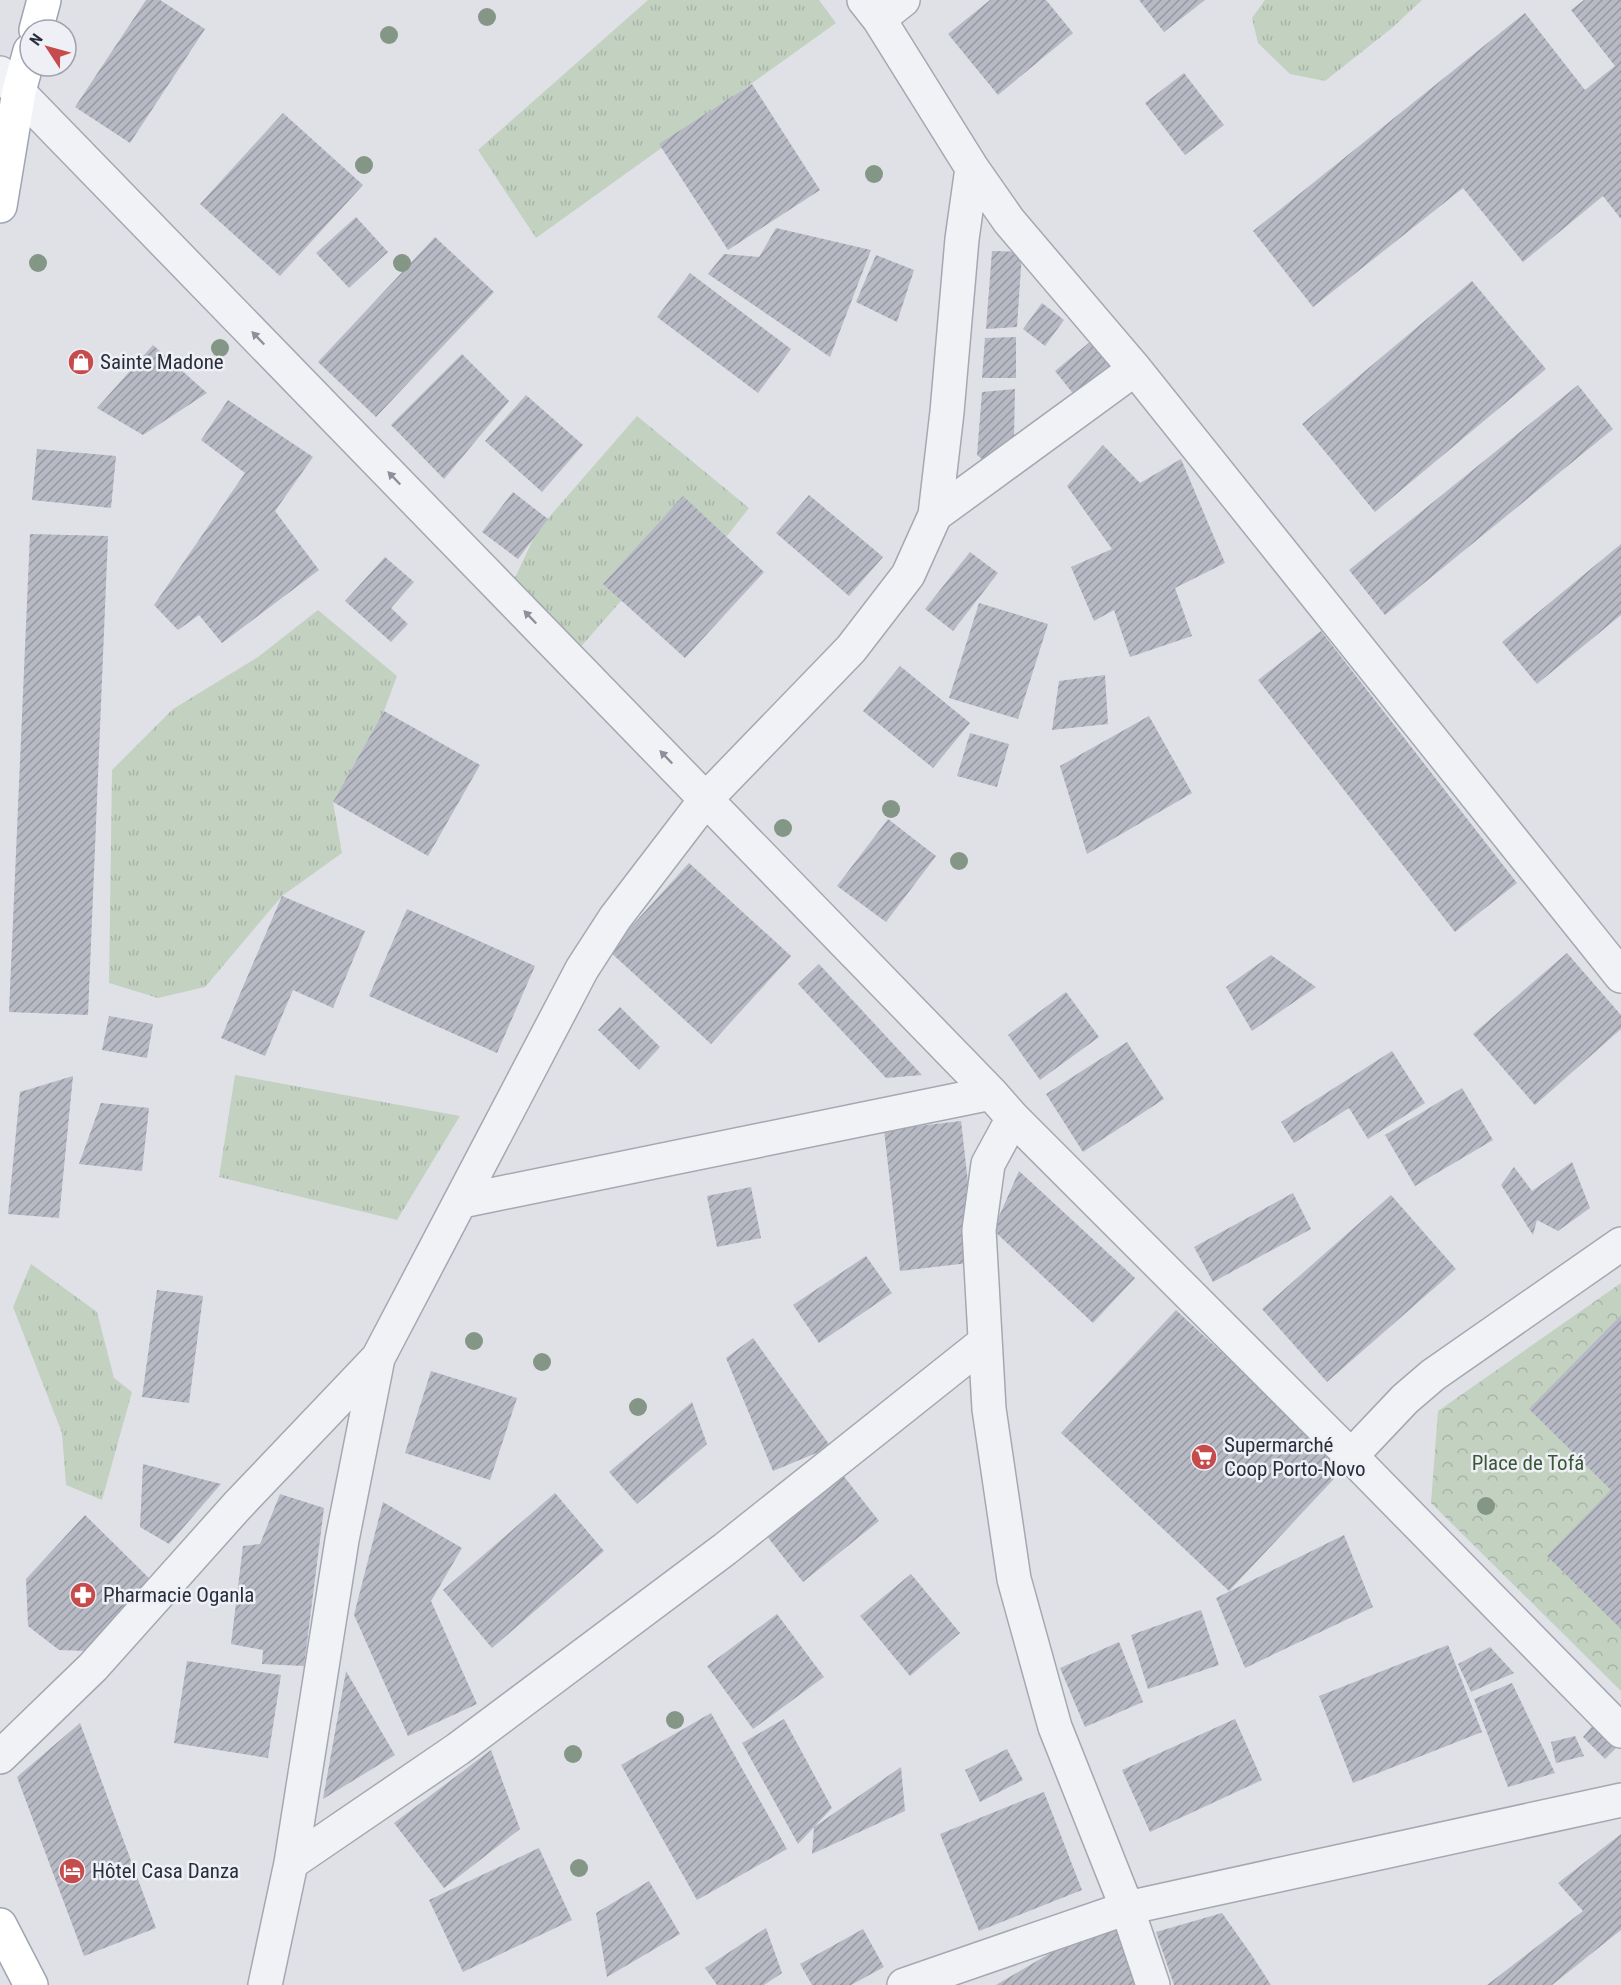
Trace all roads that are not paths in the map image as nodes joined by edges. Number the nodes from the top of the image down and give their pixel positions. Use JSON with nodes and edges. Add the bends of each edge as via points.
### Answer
{"nodes":[{"id":1,"x":44,"y":0,"type":"edge"},
{"id":2,"x":882,"y":6,"type":"edge"},
{"id":3,"x":39,"y":18,"type":"edge"},
{"id":4,"x":10,"y":82,"type":"edge"},
{"id":5,"x":972,"y":168,"type":"junction"},
{"id":6,"x":0,"y":206,"type":"edge"},
{"id":7,"x":1135,"y":369,"type":"junction"},
{"id":8,"x":935,"y":514,"type":"junction"},
{"id":9,"x":706,"y":799,"type":"junction"},
{"id":10,"x":1621,"y":976,"type":"edge"},
{"id":11,"x":991,"y":1093,"type":"junction"},
{"id":12,"x":1013,"y":1118,"type":"junction"},
{"id":13,"x":462,"y":1201,"type":"junction"},
{"id":14,"x":1621,"y":1244,"type":"edge"},
{"id":15,"x":985,"y":1342,"type":"junction"},
{"id":16,"x":378,"y":1358,"type":"junction"},
{"id":17,"x":1351,"y":1456,"type":"junction"},
{"id":18,"x":1621,"y":1731,"type":"edge"},
{"id":19,"x":0,"y":1757,"type":"edge"},
{"id":20,"x":1621,"y":1800,"type":"edge"},
{"id":21,"x":291,"y":1863,"type":"junction"},
{"id":22,"x":1127,"y":1908,"type":"junction"},
{"id":23,"x":0,"y":1925,"type":"edge"},
{"id":24,"x":31,"y":1985,"type":"edge"},
{"id":25,"x":265,"y":1985,"type":"edge"},
{"id":26,"x":904,"y":1985,"type":"edge"},
{"id":27,"x":1153,"y":1985,"type":"edge"}],
"edges":[{"from":1,"to":3,"type":"main road"},
{"from":2,"to":5,"type":"street"},
{"from":4,"to":6,"type":"main road"},
{"from":9,"to":4,"type":"street","one_way":true},
{"from":5,"to":7,"type":"street","via":[[1009,221]]},
{"from":5,"to":8,"type":"street"},
{"from":7,"to":8,"type":"street"},
{"from":7,"to":10,"type":"street"},
{"from":8,"to":9,"type":"street","via":[[908,575],[851,649]]},
{"from":9,"to":11,"type":"street"},
{"from":9,"to":13,"type":"street","via":[[615,918],[582,969]]},
{"from":11,"to":12,"type":"street"},
{"from":11,"to":13,"type":"street"},
{"from":12,"to":15,"type":"street","via":[[988,1164],[979,1230]]},
{"from":12,"to":17,"type":"street"},
{"from":13,"to":16,"type":"street"},
{"from":14,"to":17,"type":"street","via":[[1433,1375]]},
{"from":15,"to":21,"type":"street","via":[[725,1549],[458,1749]]},
{"from":15,"to":22,"type":"street","via":[[989,1409],[1014,1579],[1055,1727]]},
{"from":16,"to":19,"type":"street","via":[[237,1506],[93,1667]]},
{"from":16,"to":21,"type":"street","via":[[342,1540]]},
{"from":17,"to":18,"type":"street"},
{"from":20,"to":22,"type":"street"},
{"from":21,"to":25,"type":"street"},
{"from":22,"to":26,"type":"street"},
{"from":22,"to":27,"type":"street"},
{"from":23,"to":24,"type":"main road"}]}
